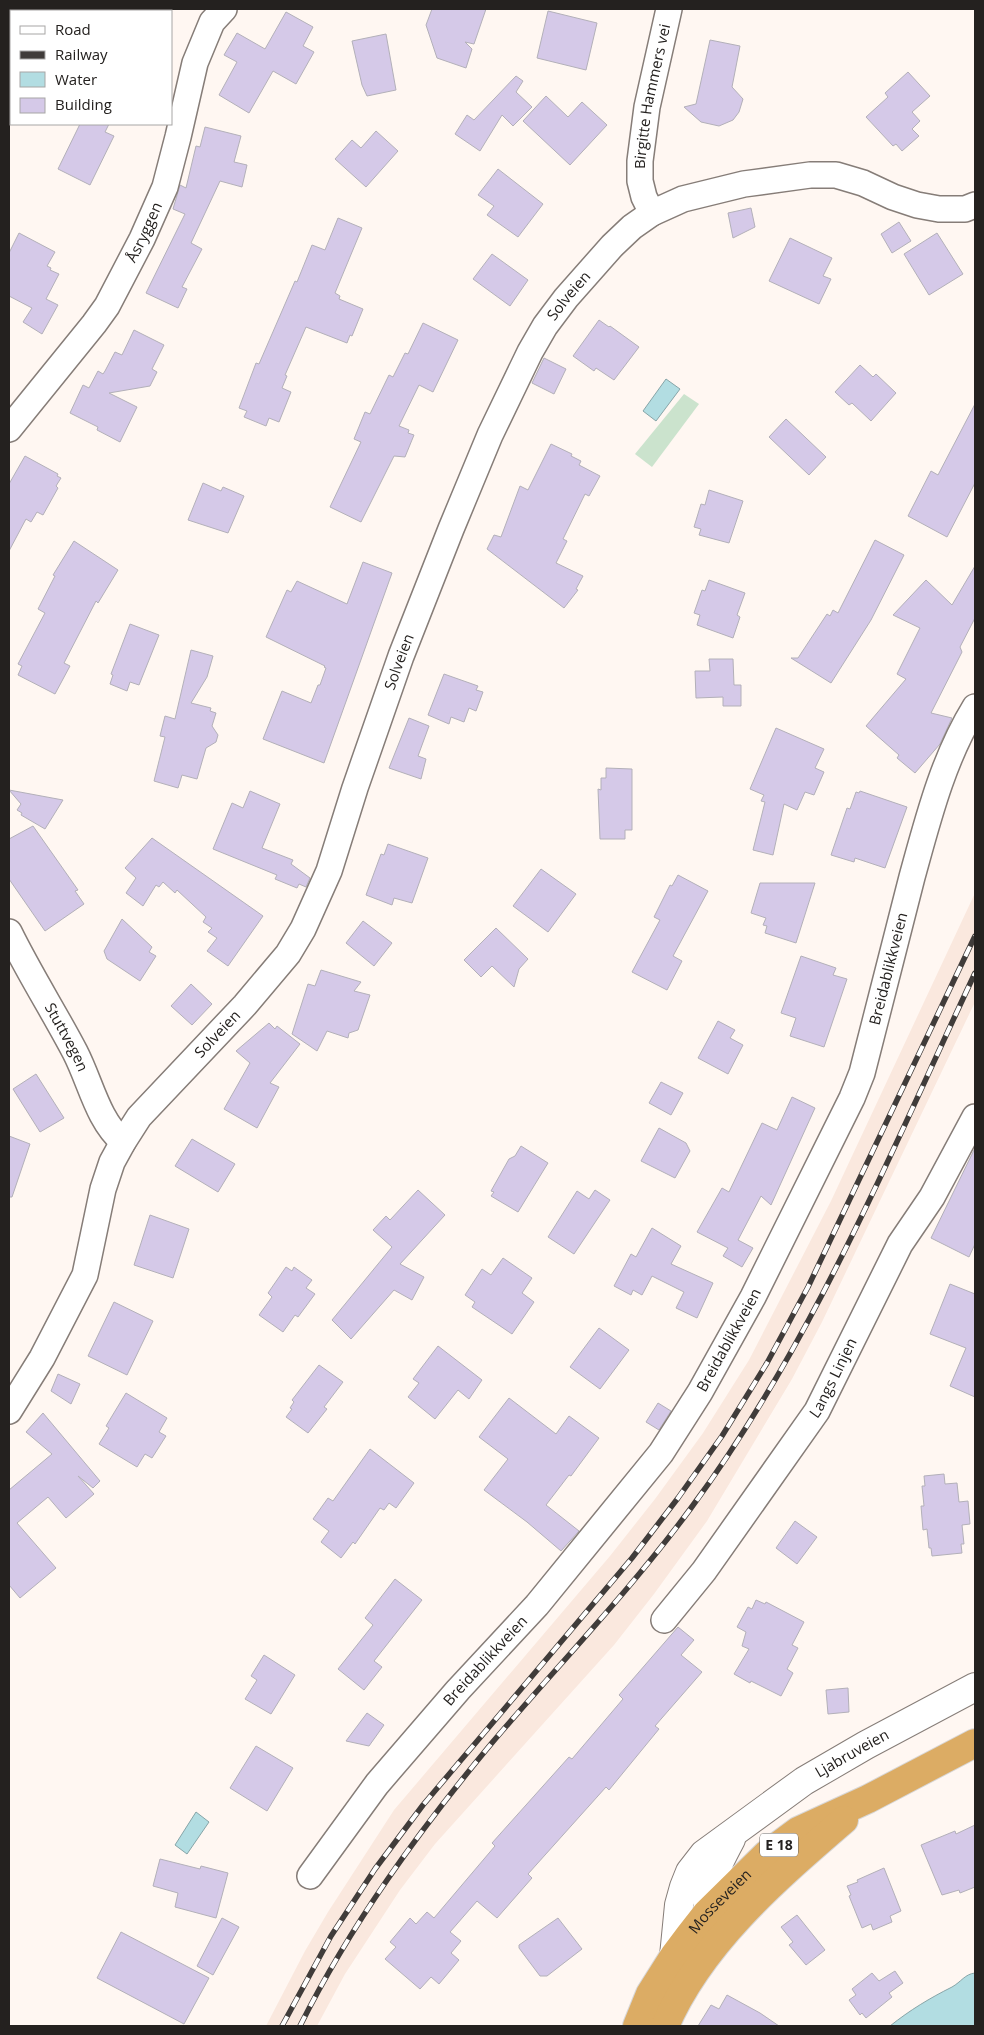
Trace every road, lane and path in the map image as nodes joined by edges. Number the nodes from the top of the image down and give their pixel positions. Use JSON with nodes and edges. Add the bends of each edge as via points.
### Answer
{"nodes":[{"id":1,"x":224,"y":9,"type":"edge"},
{"id":2,"x":669,"y":9,"type":"edge"},
{"id":3,"x":975,"y":205,"type":"edge"},
{"id":4,"x":652,"y":213,"type":"junction"},
{"id":5,"x":9,"y":429,"type":"edge"},
{"id":6,"x":975,"y":706,"type":"edge"},
{"id":7,"x":9,"y":932,"type":"edge"},
{"id":8,"x":975,"y":1117,"type":"edge"},
{"id":9,"x":123,"y":1142,"type":"junction"},
{"id":10,"x":9,"y":1411,"type":"edge"},
{"id":11,"x":664,"y":1620,"type":"dead end"},
{"id":12,"x":975,"y":1687,"type":"edge"},
{"id":13,"x":975,"y":1744,"type":"edge"},
{"id":14,"x":868,"y":1799,"type":"junction"},
{"id":15,"x":735,"y":1831,"type":"junction"},
{"id":16,"x":310,"y":1876,"type":"dead end"},
{"id":17,"x":707,"y":1913,"type":"junction"},
{"id":18,"x":720,"y":1942,"type":"junction"},
{"id":19,"x":674,"y":1956,"type":"junction"},
{"id":20,"x":637,"y":2026,"type":"edge"},
{"id":21,"x":665,"y":2026,"type":"edge"}],
"edges":[{"from":1,"to":5,"type":"street","name":"Åsryggen","via":[[212,22],[195,63],[165,187],[142,239],[107,306]]},
{"from":2,"to":4,"type":"street","name":"Birgitte Hammers vei","via":[[640,162],[644,197]]},
{"from":3,"to":4,"type":"street","name":"Solveien","via":[[932,208],[836,175],[810,175],[744,184],[683,199]]},
{"from":4,"to":9,"type":"street","name":"Solveien","via":[[612,246],[566,298],[545,326],[507,399],[450,529],[401,656],[329,871],[303,929],[288,954],[246,1005],[139,1117]]},
{"from":6,"to":16,"type":"street","name":"Breidablikkveien","via":[[942,776],[928,819],[862,1073],[753,1297],[700,1392],[636,1486],[537,1605],[377,1784]]},
{"from":7,"to":9,"type":"street","name":"Stuttvegen","via":[[74,1051],[100,1111]]},
{"from":8,"to":11,"type":"street","name":"Langs Linjen","via":[[932,1197],[900,1244],[817,1411],[704,1571]]},
{"from":9,"to":10,"type":"street","name":"Solveien","via":[[103,1189],[85,1275],[42,1358]]},
{"from":12,"to":15,"type":"street","name":"Ljabruveien","via":[[804,1781]]},
{"from":13,"to":14,"type":"highway","name":"Mosseveien","number":"E 18"},
{"from":14,"to":17,"type":"highway","name":"Mosseveien","number":"E 18","via":[[798,1831],[767,1854]]},
{"from":14,"to":18,"type":"highway","name":"Mosseveien","number":"E 18","via":[[774,1881]]},
{"from":15,"to":17,"type":"street","name":"Ljabruveien","via":[[710,1881]]},
{"from":15,"to":19,"type":"street","name":"Ljabruveien","via":[[704,1854],[690,1872],[679,1905]]},
{"from":17,"to":18,"type":"street","name":"Ljabruveien","via":[[712,1932]]},
{"from":17,"to":19,"type":"highway","name":"Mosseveien","number":"E 18"},
{"from":18,"to":21,"type":"highway","name":"Mosseveien","number":"E 18","via":[[686,1986]]},
{"from":19,"to":20,"type":"highway","name":"Mosseveien","number":"E 18","via":[[650,1994]]}]}
